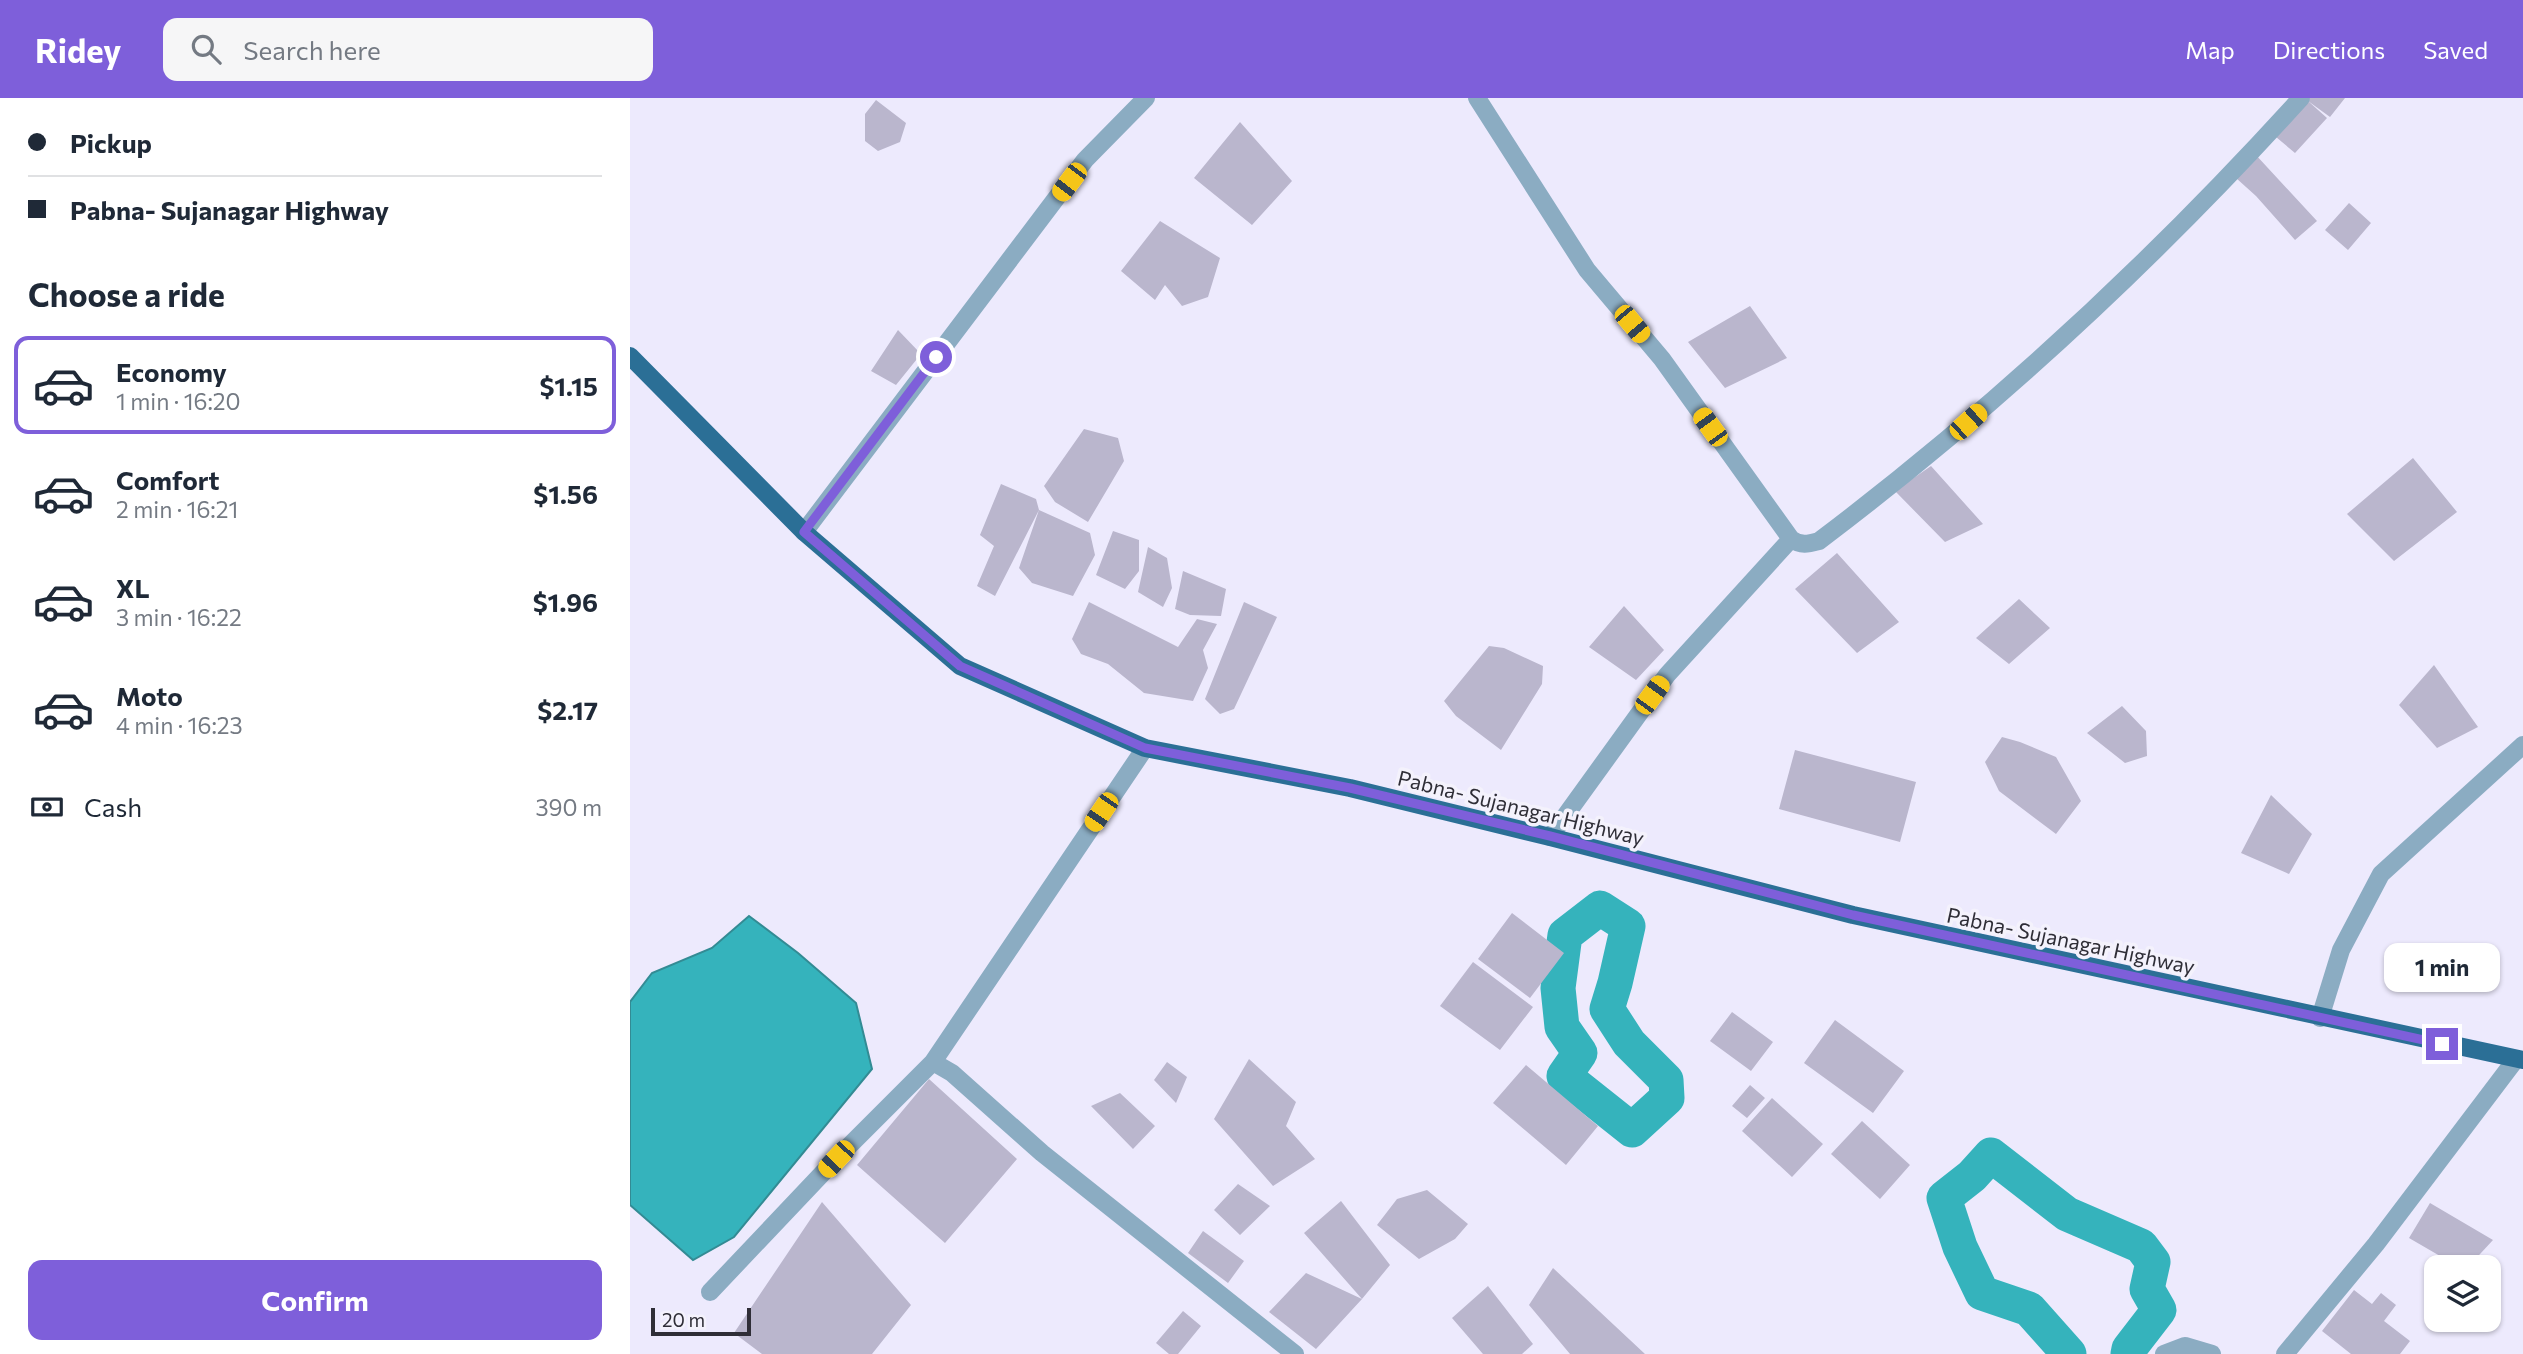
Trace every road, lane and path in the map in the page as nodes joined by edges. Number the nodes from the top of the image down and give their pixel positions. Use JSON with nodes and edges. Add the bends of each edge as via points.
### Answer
{"nodes":[{"id":1,"x":1146,"y":98,"type":"edge"},
{"id":2,"x":1477,"y":98,"type":"edge"},
{"id":3,"x":2301,"y":98,"type":"edge"},
{"id":4,"x":630,"y":356,"type":"edge"},
{"id":5,"x":804,"y":532,"type":"junction"},
{"id":6,"x":1791,"y":539,"type":"junction"},
{"id":7,"x":2523,"y":744,"type":"edge"},
{"id":8,"x":1145,"y":748,"type":"junction"},
{"id":9,"x":1550,"y":836,"type":"junction"},
{"id":10,"x":2320,"y":1018,"type":"junction"},
{"id":11,"x":2519,"y":1060,"type":"edge"},
{"id":12,"x":933,"y":1062,"type":"junction"},
{"id":13,"x":710,"y":1292,"type":"dead end"},
{"id":14,"x":1295,"y":1354,"type":"edge"},
{"id":15,"x":2164,"y":1354,"type":"edge"},
{"id":16,"x":2212,"y":1354,"type":"edge"},
{"id":17,"x":2286,"y":1354,"type":"edge"}],
"edges":[{"from":1,"to":5,"type":"street","via":[[1085,160]]},
{"from":2,"to":6,"type":"street","via":[[1587,270],[1662,359]]},
{"from":3,"to":6,"type":"street","via":[[2122,284],[1949,440],[1819,541],[1805,545]]},
{"from":4,"to":5,"type":"main road","name":"Pabna- Sujanagar Highway"},
{"from":5,"to":8,"type":"main road","name":"Pabna- Sujanagar Highway","via":[[960,666]]},
{"from":6,"to":9,"type":"street","via":[[1667,675]]},
{"from":7,"to":10,"type":"street","via":[[2381,874],[2341,950]]},
{"from":8,"to":9,"type":"main road","name":"Pabna- Sujanagar Highway","via":[[1350,788]]},
{"from":8,"to":12,"type":"street"},
{"from":9,"to":10,"type":"main road","name":"Pabna- Sujanagar Highway","via":[[1853,915]]},
{"from":10,"to":11,"type":"main road","name":"Pabna- Sujanagar Highway"},
{"from":11,"to":17,"type":"street"},
{"from":12,"to":13,"type":"street"},
{"from":12,"to":14,"type":"street"},
{"from":15,"to":16,"type":"street","via":[[2185,1346]]}]}
